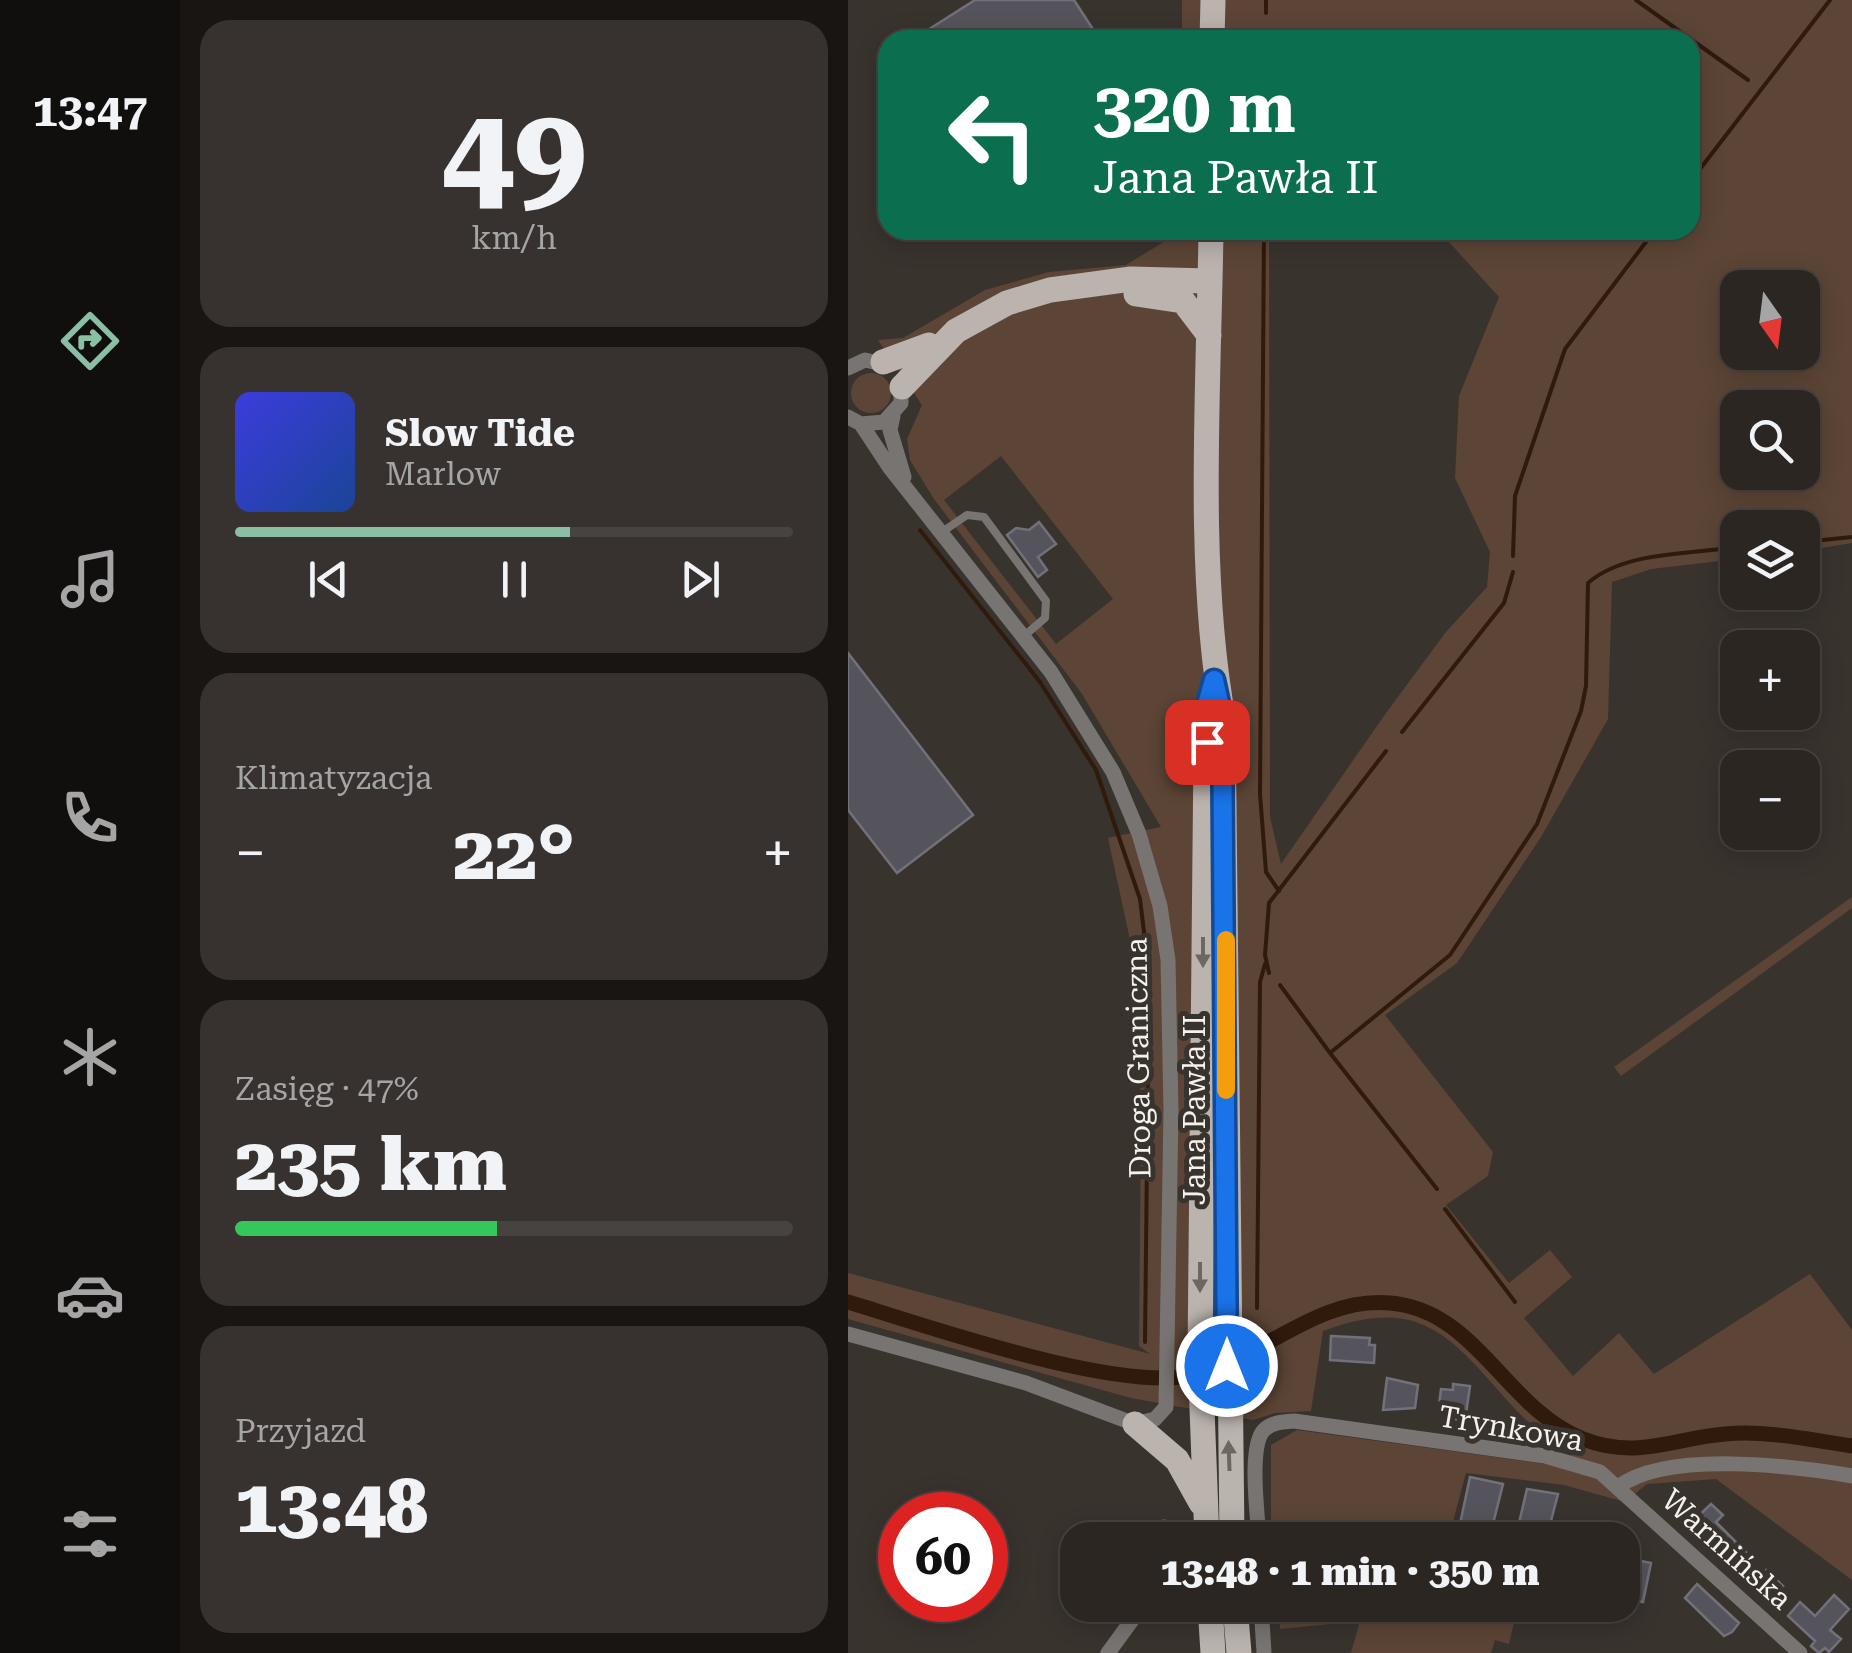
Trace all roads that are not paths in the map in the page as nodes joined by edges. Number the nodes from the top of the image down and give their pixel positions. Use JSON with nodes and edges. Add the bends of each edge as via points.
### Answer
{"nodes":[{"id":1,"x":1213,"y":0,"type":"edge"},
{"id":2,"x":1212,"y":30,"type":"edge"},
{"id":3,"x":1210,"y":240,"type":"edge"},
{"id":4,"x":1210,"y":281,"type":"junction"},
{"id":5,"x":1076,"y":287,"type":"junction"},
{"id":6,"x":956,"y":332,"type":"junction"},
{"id":7,"x":1209,"y":335,"type":"junction"},
{"id":8,"x":883,"y":362,"type":"junction"},
{"id":9,"x":851,"y":363,"type":"edge"},
{"id":10,"x":902,"y":386,"type":"junction"},
{"id":11,"x":893,"y":416,"type":"junction"},
{"id":12,"x":855,"y":420,"type":"edge"},
{"id":13,"x":909,"y":490,"type":"junction"},
{"id":14,"x":942,"y":532,"type":"junction"},
{"id":15,"x":1024,"y":636,"type":"junction"},
{"id":16,"x":1214,"y":680,"type":"junction"},
{"id":17,"x":848,"y":1334,"type":"edge"},
{"id":18,"x":1135,"y":1424,"type":"junction"},
{"id":19,"x":1852,"y":1476,"type":"edge"},
{"id":20,"x":1618,"y":1486,"type":"junction"},
{"id":21,"x":1204,"y":1522,"type":"edge"},
{"id":22,"x":1206,"y":1522,"type":"edge"},
{"id":23,"x":1231,"y":1522,"type":"edge"},
{"id":24,"x":1259,"y":1522,"type":"edge"},
{"id":25,"x":1131,"y":1622,"type":"edge"},
{"id":26,"x":1211,"y":1622,"type":"edge"},
{"id":27,"x":1237,"y":1622,"type":"edge"},
{"id":28,"x":1262,"y":1622,"type":"edge"},
{"id":29,"x":1108,"y":1653,"type":"edge"},
{"id":30,"x":1213,"y":1653,"type":"edge"},
{"id":31,"x":1238,"y":1653,"type":"edge"},
{"id":32,"x":1264,"y":1653,"type":"edge"},
{"id":33,"x":1800,"y":1653,"type":"edge"}],
"edges":[{"from":1,"to":2,"type":"main road"},
{"from":3,"to":4,"type":"main road","name":"Jana Pawła II"},
{"from":4,"to":5,"type":"main road","via":[[1131,279]]},
{"from":4,"to":7,"type":"main road","name":"Jana Pawła II"},
{"from":5,"to":6,"type":"main road","via":[[1008,303]]},
{"from":5,"to":7,"type":"main road","via":[[1182,301]]},
{"from":6,"to":8,"type":"main road"},
{"from":6,"to":10,"type":"main road"},
{"from":7,"to":16,"type":"main road","name":"Jana Pawła II"},
{"from":8,"to":9,"type":"street"},
{"from":8,"to":10,"type":"street"},
{"from":10,"to":11,"type":"street"},
{"from":11,"to":12,"type":"street","via":[[884,422]]},
{"from":11,"to":13,"type":"street","name":"Droga Graniczna","via":[[893,446]]},
{"from":12,"to":13,"type":"street","name":"Droga Graniczna"},
{"from":13,"to":14,"type":"street","name":"Droga Graniczna"},
{"from":14,"to":15,"type":"street","name":"Droga Graniczna"},
{"from":14,"to":15,"type":"lane","via":[[967,515],[984,518],[1046,601],[1046,618]]},
{"from":15,"to":18,"type":"street","name":"Droga Graniczna","via":[[1113,772],[1160,906],[1170,1008],[1167,1398],[1161,1415]]},
{"from":16,"to":22,"type":"main road","name":"Jana Pawła II","one_way":true,"via":[[1206,719],[1200,1356]]},
{"from":23,"to":16,"type":"main road","name":"Jana Pawła II","one_way":true,"via":[[1222,717]]},
{"from":17,"to":18,"type":"street","via":[[1026,1383]]},
{"from":18,"to":21,"type":"main road","via":[[1177,1460]]},
{"from":19,"to":20,"type":"street","via":[[1740,1464],[1654,1470]]},
{"from":20,"to":24,"type":"street","name":"Trynkowa","via":[[1600,1472],[1545,1456],[1294,1421],[1266,1428],[1257,1444]]},
{"from":20,"to":33,"type":"street","name":"Warmińska"},
{"from":25,"to":29,"type":"street"},
{"from":26,"to":30,"type":"main road"},
{"from":27,"to":31,"type":"main road"},
{"from":28,"to":32,"type":"street"}]}
